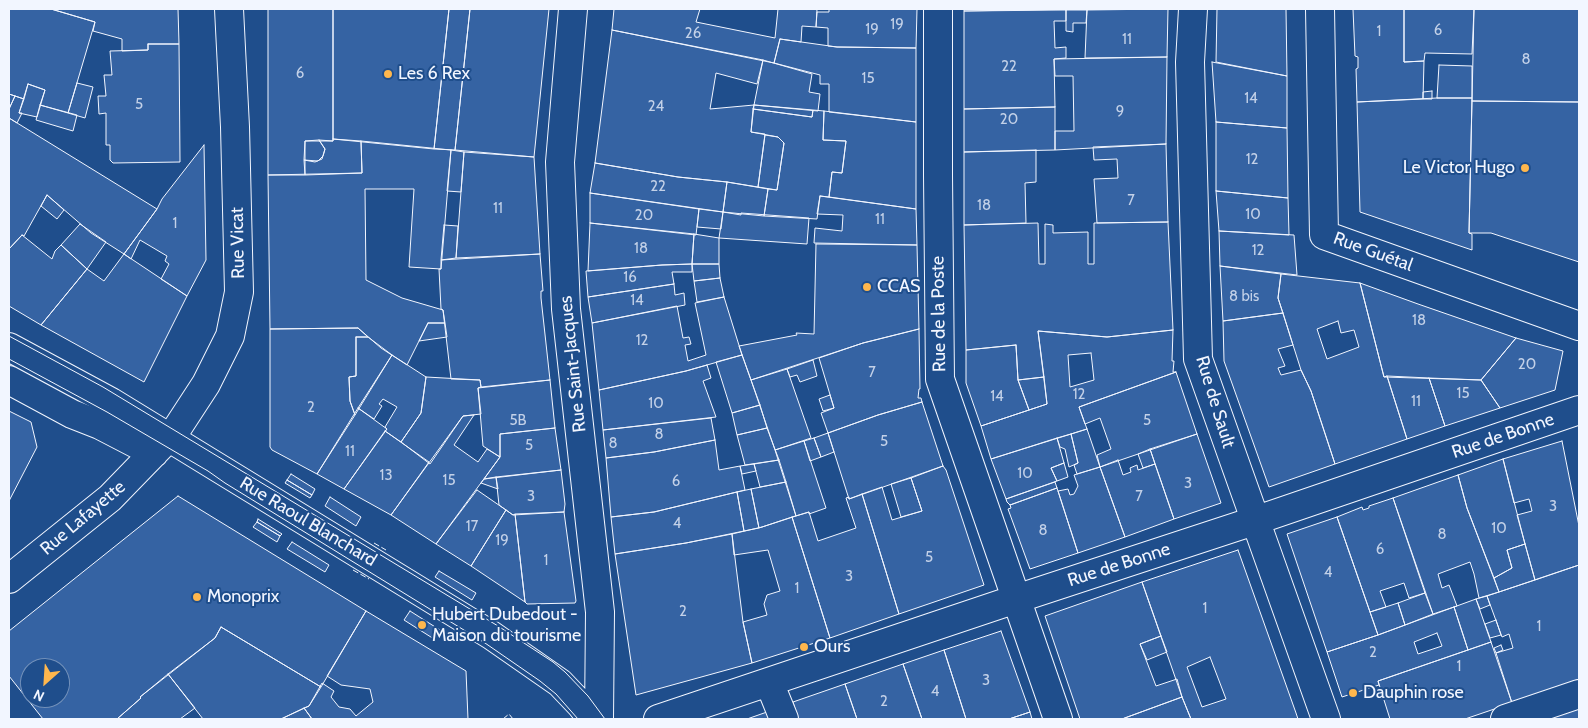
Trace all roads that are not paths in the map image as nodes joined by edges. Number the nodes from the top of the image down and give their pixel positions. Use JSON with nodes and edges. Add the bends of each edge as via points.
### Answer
{"nodes":[{"id":1,"x":229,"y":9,"type":"edge"},
{"id":2,"x":573,"y":9,"type":"edge"},
{"id":3,"x":938,"y":9,"type":"edge"},
{"id":4,"x":1193,"y":9,"type":"edge"},
{"id":5,"x":1320,"y":9,"type":"edge"},
{"id":6,"x":1579,"y":326,"type":"edge"},
{"id":7,"x":9,"y":347,"type":"edge"},
{"id":8,"x":9,"y":380,"type":"edge"},
{"id":9,"x":1579,"y":410,"type":"edge"},
{"id":10,"x":161,"y":445,"type":"junction"},
{"id":11,"x":1254,"y":520,"type":"junction"},
{"id":12,"x":9,"y":579,"type":"edge"},
{"id":13,"x":1016,"y":599,"type":"junction"},
{"id":14,"x":768,"y":682,"type":"junction"},
{"id":15,"x":1579,"y":694,"type":"edge"},
{"id":16,"x":592,"y":719,"type":"edge"},
{"id":17,"x":599,"y":719,"type":"edge"},
{"id":18,"x":658,"y":719,"type":"edge"},
{"id":19,"x":784,"y":719,"type":"edge"},
{"id":20,"x":1058,"y":719,"type":"edge"},
{"id":21,"x":1326,"y":719,"type":"edge"},
{"id":22,"x":1505,"y":719,"type":"edge"}],
"edges":[{"from":1,"to":10,"type":"street","name":"Rue Vicat","via":[[239,292],[230,336],[206,384],[176,430]]},
{"from":2,"to":17,"type":"street","name":"Rue Saint-Jacques","via":[[560,162],[566,309],[600,612]]},
{"from":3,"to":13,"type":"street","name":"Rue de la Poste","via":[[940,379]]},
{"from":4,"to":11,"type":"street","name":"Rue de Sault","via":[[1190,62],[1198,359]]},
{"from":5,"to":6,"type":"street","name":"Rue Guétal","via":[[1324,235]]},
{"from":7,"to":10,"type":"street","name":"Rue Raoul Blanchard","via":[[112,402]]},
{"from":8,"to":10,"type":"street","name":"Rue Raoul Blanchard","via":[[72,414]]},
{"from":9,"to":11,"type":"street","name":"Rue de Bonne"},
{"from":10,"to":12,"type":"street","name":"Rue Lafayette","via":[[110,498]]},
{"from":10,"to":16,"type":"street","name":"Rue Raoul Blanchard","via":[[491,635],[560,683]]},
{"from":11,"to":13,"type":"street","name":"Rue de Bonne"},
{"from":11,"to":21,"type":"street","name":"Rue de Sault"},
{"from":13,"to":14,"type":"street","name":"Rue de Bonne"},
{"from":13,"to":20,"type":"street","name":"Rue de la Poste"},
{"from":14,"to":18,"type":"street","name":"Rue de Bonne"},
{"from":14,"to":19,"type":"street"},
{"from":15,"to":22,"type":"street"}]}
